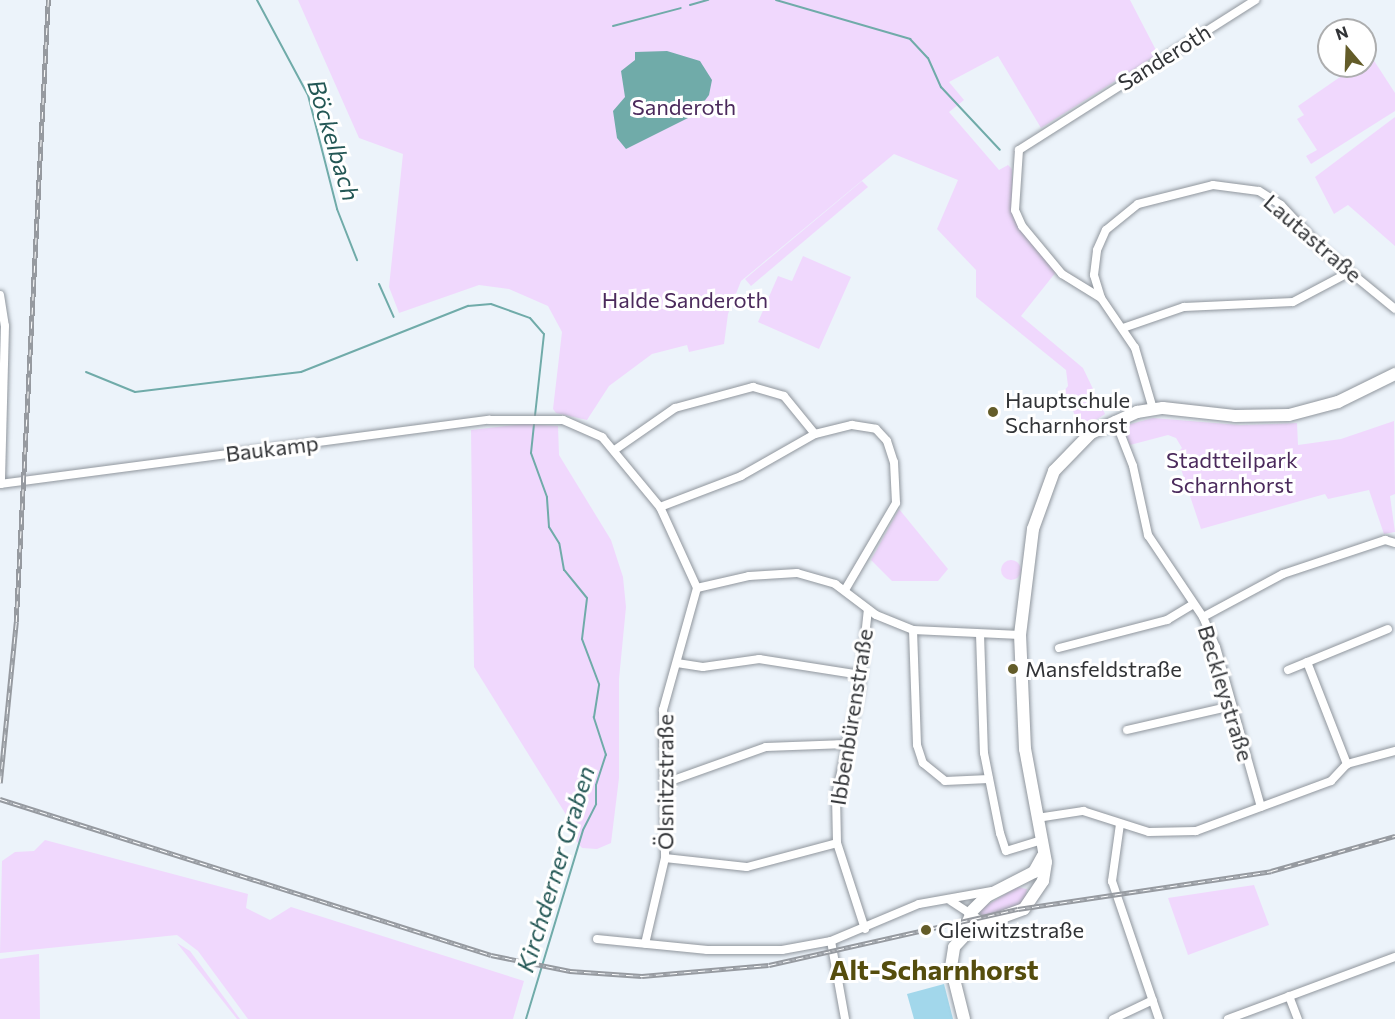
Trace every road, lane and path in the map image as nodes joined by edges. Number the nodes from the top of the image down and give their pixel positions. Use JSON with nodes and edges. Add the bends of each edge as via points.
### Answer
{"nodes":[{"id":1,"x":1255,"y":0,"type":"edge"},
{"id":2,"x":1350,"y":272,"type":"junction"},
{"id":3,"x":0,"y":295,"type":"edge"},
{"id":4,"x":1101,"y":298,"type":"junction"},
{"id":5,"x":1395,"y":309,"type":"edge"},
{"id":6,"x":1122,"y":328,"type":"junction"},
{"id":7,"x":1395,"y":374,"type":"edge"},
{"id":8,"x":1153,"y":409,"type":"junction"},
{"id":9,"x":1115,"y":420,"type":"junction"},
{"id":10,"x":815,"y":434,"type":"junction"},
{"id":11,"x":616,"y":449,"type":"junction"},
{"id":12,"x":0,"y":484,"type":"edge"},
{"id":13,"x":660,"y":507,"type":"junction"},
{"id":14,"x":1395,"y":543,"type":"edge"},
{"id":15,"x":697,"y":588,"type":"junction"},
{"id":16,"x":845,"y":590,"type":"junction"},
{"id":17,"x":1194,"y":604,"type":"junction"},
{"id":18,"x":868,"y":609,"type":"junction"},
{"id":19,"x":1203,"y":617,"type":"junction"},
{"id":20,"x":1388,"y":629,"type":"dead end"},
{"id":21,"x":913,"y":630,"type":"junction"},
{"id":22,"x":980,"y":634,"type":"junction"},
{"id":23,"x":1020,"y":635,"type":"junction"},
{"id":24,"x":1059,"y":648,"type":"dead end"},
{"id":25,"x":1307,"y":662,"type":"junction"},
{"id":26,"x":678,"y":663,"type":"junction"},
{"id":27,"x":1288,"y":670,"type":"dead end"},
{"id":28,"x":861,"y":675,"type":"junction"},
{"id":29,"x":1232,"y":706,"type":"junction"},
{"id":30,"x":1127,"y":730,"type":"dead end"},
{"id":31,"x":846,"y":744,"type":"junction"},
{"id":32,"x":1395,"y":751,"type":"edge"},
{"id":33,"x":1347,"y":764,"type":"junction"},
{"id":34,"x":989,"y":779,"type":"junction"},
{"id":35,"x":665,"y":783,"type":"junction"},
{"id":36,"x":1261,"y":807,"type":"junction"},
{"id":37,"x":1037,"y":818,"type":"junction"},
{"id":38,"x":1120,"y":824,"type":"junction"},
{"id":39,"x":837,"y":843,"type":"junction"},
{"id":40,"x":1043,"y":846,"type":"junction"},
{"id":41,"x":665,"y":858,"type":"junction"},
{"id":42,"x":1019,"y":881,"type":"junction"},
{"id":43,"x":999,"y":889,"type":"junction"},
{"id":44,"x":1036,"y":893,"type":"junction"},
{"id":45,"x":944,"y":900,"type":"junction"},
{"id":46,"x":970,"y":912,"type":"junction"},
{"id":47,"x":986,"y":924,"type":"junction"},
{"id":48,"x":865,"y":929,"type":"junction"},
{"id":49,"x":597,"y":939,"type":"dead end"},
{"id":50,"x":831,"y":941,"type":"junction"},
{"id":51,"x":645,"y":944,"type":"junction"},
{"id":52,"x":954,"y":946,"type":"junction"},
{"id":53,"x":1395,"y":957,"type":"edge"},
{"id":54,"x":1289,"y":996,"type":"junction"},
{"id":55,"x":1153,"y":1000,"type":"junction"},
{"id":56,"x":845,"y":1019,"type":"edge"},
{"id":57,"x":964,"y":1019,"type":"edge"},
{"id":58,"x":1113,"y":1019,"type":"edge"},
{"id":59,"x":1159,"y":1019,"type":"edge"},
{"id":60,"x":1228,"y":1019,"type":"edge"},
{"id":61,"x":1298,"y":1019,"type":"edge"}],
"edges":[{"from":1,"to":4,"type":"street","name":"Sanderoth","via":[[1019,150],[1015,210],[1022,226],[1062,274]]},
{"from":2,"to":4,"type":"street","name":"Lautastraße","via":[[1266,195],[1243,186],[1213,185],[1149,200],[1117,218],[1100,239],[1094,263]]},
{"from":2,"to":5,"type":"street","name":"Lautastraße"},
{"from":2,"to":6,"type":"street","via":[[1293,302],[1184,307]]},
{"from":3,"to":12,"type":"street","via":[[5,326]]},
{"from":4,"to":6,"type":"street","name":"Lautastraße"},
{"from":6,"to":8,"type":"street","name":"Lautastraße","via":[[1138,356]]},
{"from":7,"to":8,"type":"street","via":[[1338,402],[1289,415]]},
{"from":8,"to":9,"type":"street"},
{"from":9,"to":17,"type":"street","name":"Beckleystraße","via":[[1130,457],[1148,535]]},
{"from":9,"to":23,"type":"street","via":[[1071,449],[1044,491],[1029,552]]},
{"from":10,"to":11,"type":"street","via":[[784,396],[753,387],[675,408]]},
{"from":10,"to":13,"type":"street","via":[[741,476]]},
{"from":10,"to":16,"type":"street","via":[[852,425],[876,429],[887,441],[894,462],[894,509]]},
{"from":11,"to":12,"type":"street","name":"Baukamp","via":[[581,424],[526,418]]},
{"from":11,"to":13,"type":"street"},
{"from":13,"to":15,"type":"street"},
{"from":14,"to":19,"type":"street","via":[[1385,540],[1282,574]]},
{"from":15,"to":16,"type":"street","via":[[787,572],[820,578]]},
{"from":15,"to":26,"type":"street","name":"Ölsnitzstraße"},
{"from":16,"to":18,"type":"street"},
{"from":17,"to":19,"type":"street","name":"Beckleystraße"},
{"from":17,"to":24,"type":"street","via":[[1167,620]]},
{"from":18,"to":21,"type":"street"},
{"from":18,"to":28,"type":"street","name":"Ibbenbürenstraße"},
{"from":19,"to":29,"type":"street","name":"Beckleystraße"},
{"from":20,"to":25,"type":"street"},
{"from":21,"to":22,"type":"street"},
{"from":21,"to":34,"type":"street","via":[[917,737],[923,763],[945,781]]},
{"from":22,"to":23,"type":"street"},
{"from":22,"to":34,"type":"street","via":[[980,704]]},
{"from":23,"to":37,"type":"street","via":[[1022,726]]},
{"from":25,"to":27,"type":"street"},
{"from":25,"to":33,"type":"street"},
{"from":26,"to":28,"type":"street","via":[[703,667],[759,659]]},
{"from":26,"to":35,"type":"street","name":"Ölsnitzstraße","via":[[662,721]]},
{"from":28,"to":31,"type":"street","name":"Ibbenbürenstraße"},
{"from":29,"to":30,"type":"street"},
{"from":29,"to":36,"type":"street","name":"Beckleystraße"},
{"from":31,"to":35,"type":"street","via":[[766,747]]},
{"from":31,"to":39,"type":"street","name":"Ibbenbürenstraße","via":[[836,790]]},
{"from":32,"to":33,"type":"street"},
{"from":33,"to":36,"type":"street","via":[[1331,781]]},
{"from":34,"to":40,"type":"street","via":[[1006,851]]},
{"from":35,"to":41,"type":"street","name":"Ölsnitzstraße"},
{"from":36,"to":38,"type":"street","via":[[1186,833],[1149,832]]},
{"from":37,"to":38,"type":"street","via":[[1083,811]]},
{"from":37,"to":40,"type":"street"},
{"from":38,"to":55,"type":"street","via":[[1112,881]]},
{"from":39,"to":41,"type":"street","via":[[747,867]]},
{"from":39,"to":48,"type":"street","name":"Ibbenbürenstraße"},
{"from":40,"to":42,"type":"street","via":[[1034,872]]},
{"from":40,"to":44,"type":"street","via":[[1046,862]]},
{"from":41,"to":51,"type":"street","name":"Ölsnitzstraße"},
{"from":42,"to":43,"type":"street"},
{"from":42,"to":44,"type":"street"},
{"from":43,"to":45,"type":"street"},
{"from":43,"to":46,"type":"street"},
{"from":44,"to":47,"type":"street","via":[[1016,914]]},
{"from":45,"to":46,"type":"street"},
{"from":45,"to":48,"type":"street","via":[[919,904]]},
{"from":46,"to":47,"type":"street"},
{"from":46,"to":52,"type":"street"},
{"from":47,"to":52,"type":"street","via":[[965,933]]},
{"from":48,"to":50,"type":"street"},
{"from":49,"to":51,"type":"street"},
{"from":50,"to":51,"type":"street","via":[[754,951]]},
{"from":50,"to":56,"type":"street"},
{"from":52,"to":57,"type":"street","via":[[951,967]]},
{"from":53,"to":54,"type":"street"},
{"from":54,"to":60,"type":"street"},
{"from":54,"to":61,"type":"street"},
{"from":55,"to":58,"type":"street"},
{"from":55,"to":59,"type":"street"}]}
